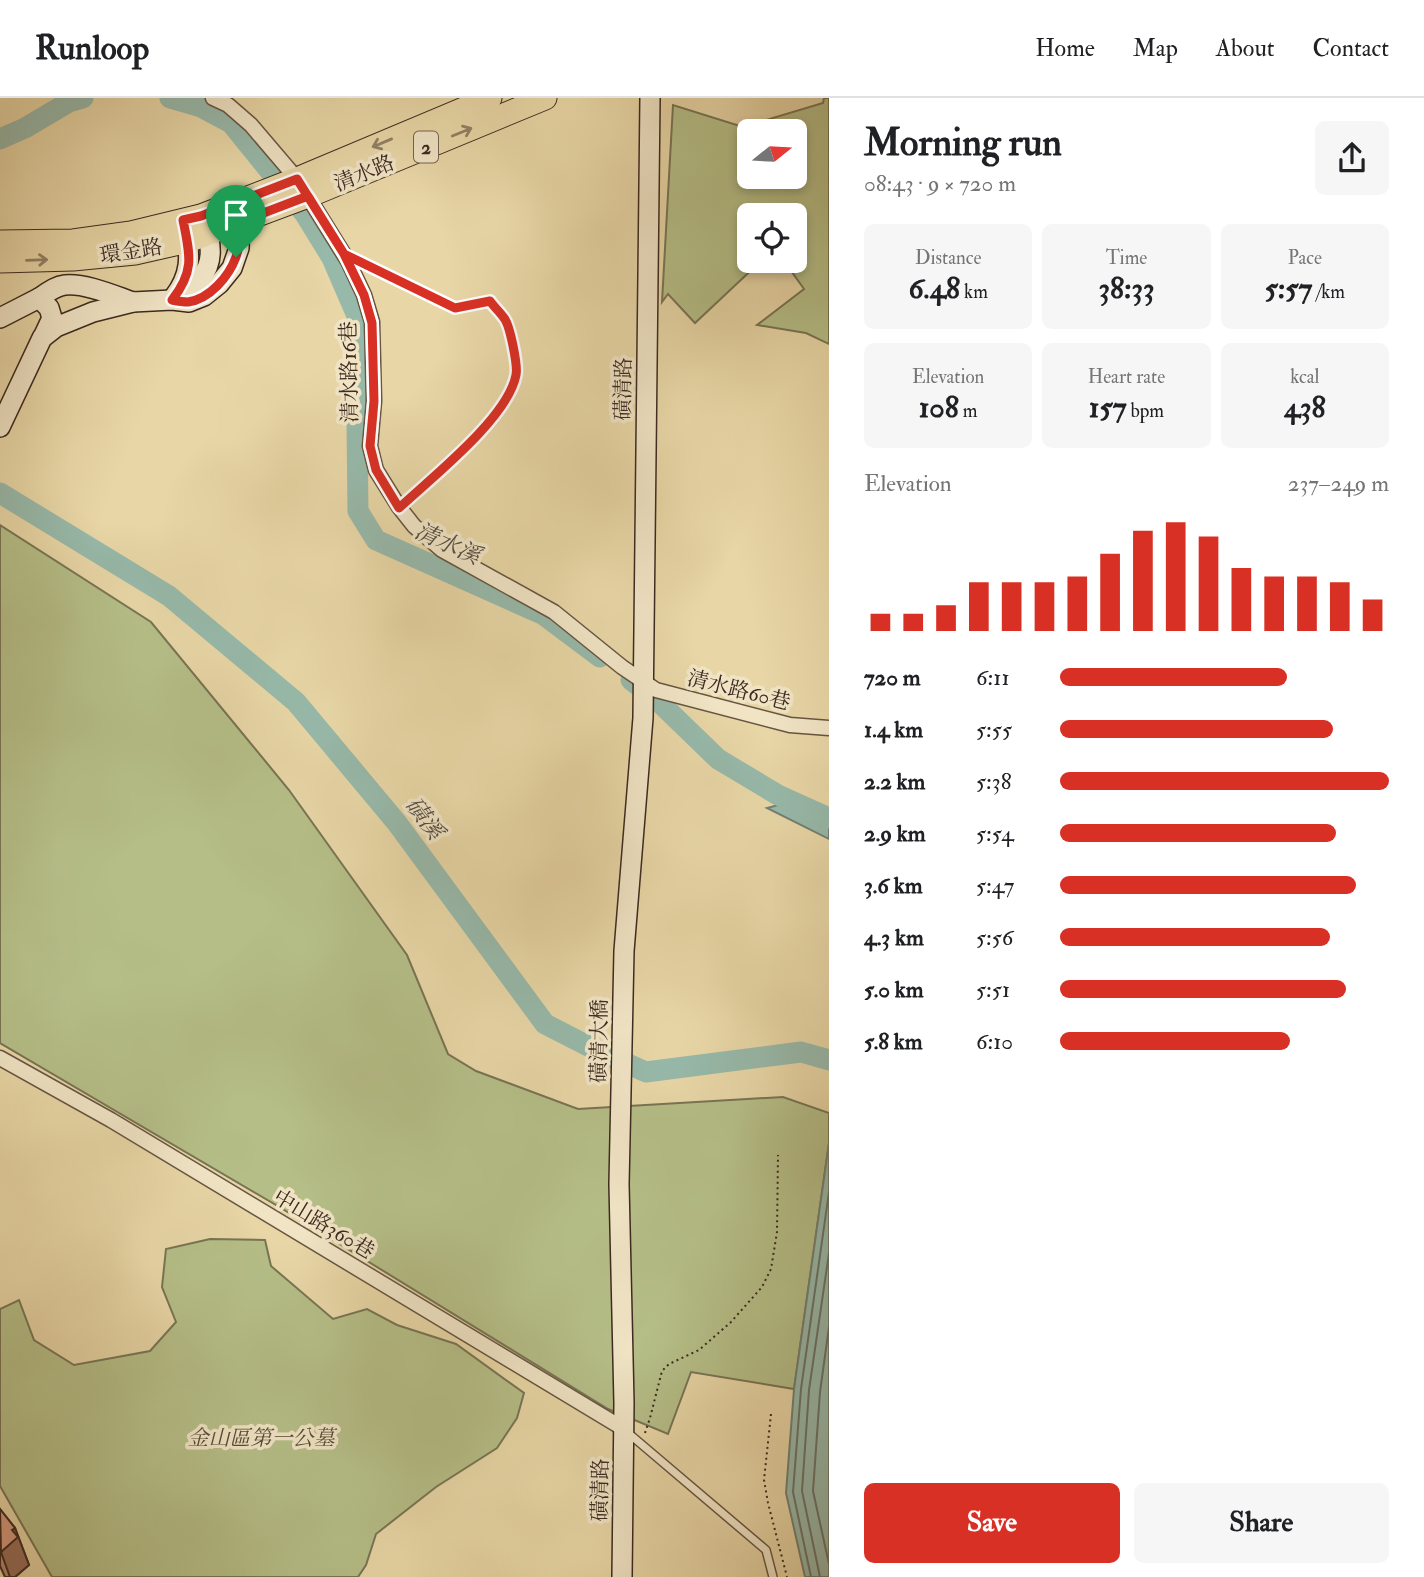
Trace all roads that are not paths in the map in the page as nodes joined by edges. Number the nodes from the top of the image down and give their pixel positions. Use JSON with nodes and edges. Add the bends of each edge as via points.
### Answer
{"nodes":[{"id":1,"x":213,"y":98,"type":"edge"},
{"id":2,"x":491,"y":98,"type":"edge"},
{"id":3,"x":545,"y":98,"type":"edge"},
{"id":4,"x":650,"y":98,"type":"edge"},
{"id":5,"x":291,"y":192,"type":"junction"},
{"id":6,"x":240,"y":222,"type":"junction"},
{"id":7,"x":195,"y":228,"type":"junction"},
{"id":8,"x":0,"y":242,"type":"edge"},
{"id":9,"x":73,"y":250,"type":"junction"},
{"id":10,"x":344,"y":254,"type":"junction"},
{"id":11,"x":0,"y":261,"type":"edge"},
{"id":12,"x":39,"y":298,"type":"junction"},
{"id":13,"x":172,"y":300,"type":"junction"},
{"id":14,"x":132,"y":302,"type":"junction"},
{"id":15,"x":0,"y":318,"type":"edge"},
{"id":16,"x":42,"y":338,"type":"junction"},
{"id":17,"x":2,"y":424,"type":"edge"},
{"id":18,"x":399,"y":508,"type":"junction"},
{"id":19,"x":642,"y":681,"type":"junction"},
{"id":20,"x":829,"y":728,"type":"edge"},
{"id":21,"x":0,"y":1058,"type":"edge"},
{"id":22,"x":624,"y":1403,"type":"joint"},
{"id":23,"x":624,"y":1430,"type":"junction"},
{"id":24,"x":622,"y":1577,"type":"edge"},
{"id":25,"x":773,"y":1577,"type":"edge"}],
"edges":[{"from":1,"to":5,"type":"street","name":"清水路16巷","via":[[251,125]]},
{"from":2,"to":5,"type":"main road","name":"清水路","number":"2","one_way":true},
{"from":5,"to":3,"type":"main road","name":"清水路","number":"2","one_way":true},
{"from":4,"to":19,"type":"street","name":"磺清路"},
{"from":5,"to":6,"type":"main road","name":"清水路","number":"2"},
{"from":5,"to":7,"type":"main road","name":"清水路","number":"2"},
{"from":5,"to":10,"type":"street","name":"清水路16巷"},
{"from":6,"to":7,"type":"main road","name":"清水路","number":"2"},
{"from":6,"to":13,"type":"street","via":[[236,257],[219,284],[189,302]]},
{"from":7,"to":9,"type":"main road","name":"環金路","number":"2","via":[[135,253]]},
{"from":7,"to":13,"type":"street","via":[[189,269]]},
{"from":8,"to":9,"type":"main road","number":"2"},
{"from":11,"to":9,"type":"main road","number":"2","one_way":true},
{"from":10,"to":18,"type":"street","name":"清水路16巷","via":[[372,323],[370,446],[376,470]]},
{"from":10,"to":18,"type":"lane","via":[[455,308],[490,301],[506,319],[511,336],[516,374],[505,402],[475,438]]},
{"from":12,"to":14,"type":"street","via":[[66,285]]},
{"from":12,"to":15,"type":"street"},
{"from":12,"to":16,"type":"street","via":[[52,318]]},
{"from":13,"to":14,"type":"street"},
{"from":14,"to":16,"type":"street","via":[[84,315]]},
{"from":16,"to":17,"type":"street"},
{"from":18,"to":19,"type":"street","name":"清水路16巷","via":[[442,550],[554,612]]},
{"from":19,"to":20,"type":"street","name":"清水路60巷","via":[[656,690],[744,714]]},
{"from":19,"to":22,"type":"street","name":"磺清大橋","via":[[624,965],[619,1184]]},
{"from":21,"to":23,"type":"street","name":"中山路360巷","via":[[123,1127]]},
{"from":22,"to":23,"type":"street","name":"磺清路"},
{"from":23,"to":24,"type":"street","name":"磺清路"},
{"from":23,"to":25,"type":"lane","via":[[766,1550]]}]}
